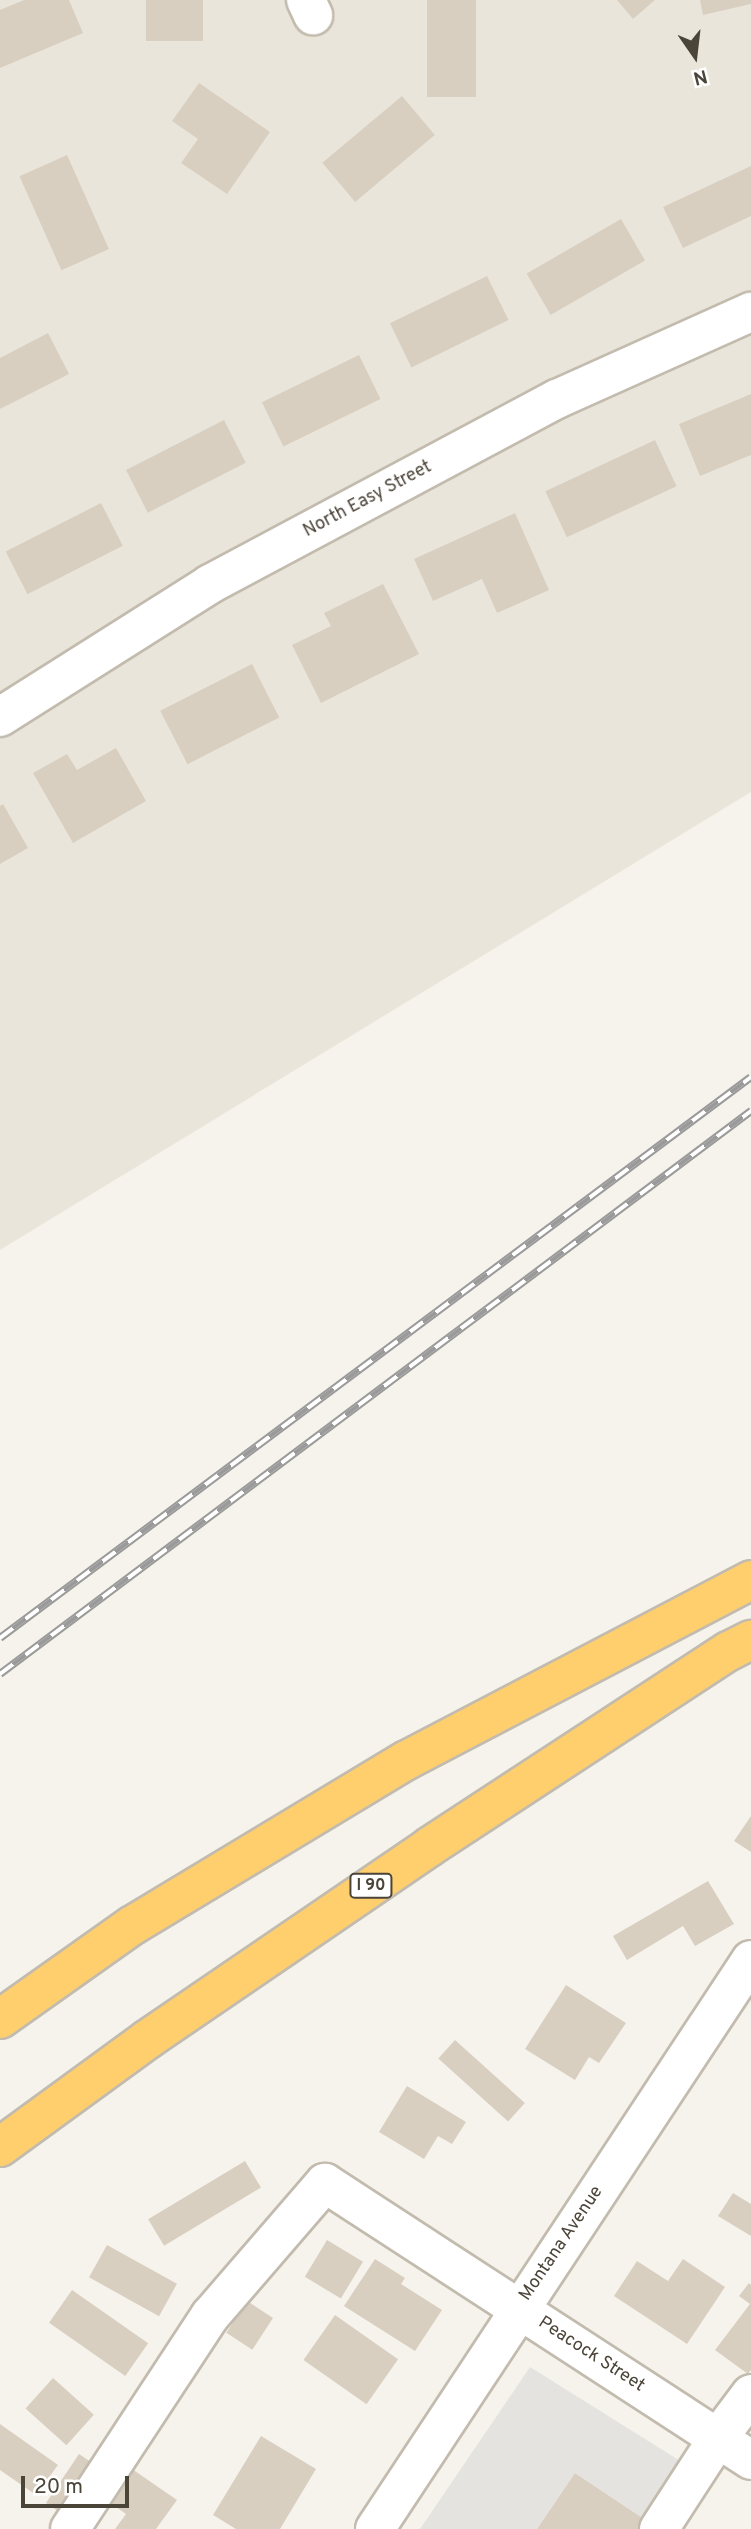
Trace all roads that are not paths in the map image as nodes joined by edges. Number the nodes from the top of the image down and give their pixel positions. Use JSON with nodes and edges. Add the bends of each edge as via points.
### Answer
{"nodes":[{"id":1,"x":751,"y":312,"type":"edge"},
{"id":2,"x":0,"y":717,"type":"edge"},
{"id":3,"x":748,"y":1581,"type":"edge"},
{"id":4,"x":744,"y":1645,"type":"edge"},
{"id":5,"x":751,"y":1960,"type":"edge"},
{"id":6,"x":0,"y":2020,"type":"edge"},
{"id":7,"x":0,"y":2147,"type":"edge"},
{"id":8,"x":520,"y":2308,"type":"junction"},
{"id":9,"x":751,"y":2394,"type":"edge"},
{"id":10,"x":718,"y":2438,"type":"junction"},
{"id":11,"x":751,"y":2460,"type":"edge"},
{"id":12,"x":71,"y":2529,"type":"edge"},
{"id":13,"x":375,"y":2529,"type":"edge"},
{"id":14,"x":659,"y":2529,"type":"edge"}],
"edges":[{"from":1,"to":2,"type":"street","name":"North Easy Street","via":[[557,399],[222,578]]},
{"from":3,"to":6,"type":"highway","via":[[407,1760],[133,1925]]},
{"from":4,"to":7,"type":"highway","number":"I 90","via":[[418,1854]]},
{"from":5,"to":8,"type":"street","name":"Montana Avenue"},
{"from":8,"to":10,"type":"street","name":"Peacock Street"},
{"from":8,"to":12,"type":"street","name":"Peacock Street","via":[[325,2183],[210,2316]]},
{"from":8,"to":13,"type":"street","name":"Montana Avenue"},
{"from":9,"to":10,"type":"street"},
{"from":10,"to":11,"type":"street","name":"Peacock Street"},
{"from":10,"to":14,"type":"street"}]}
